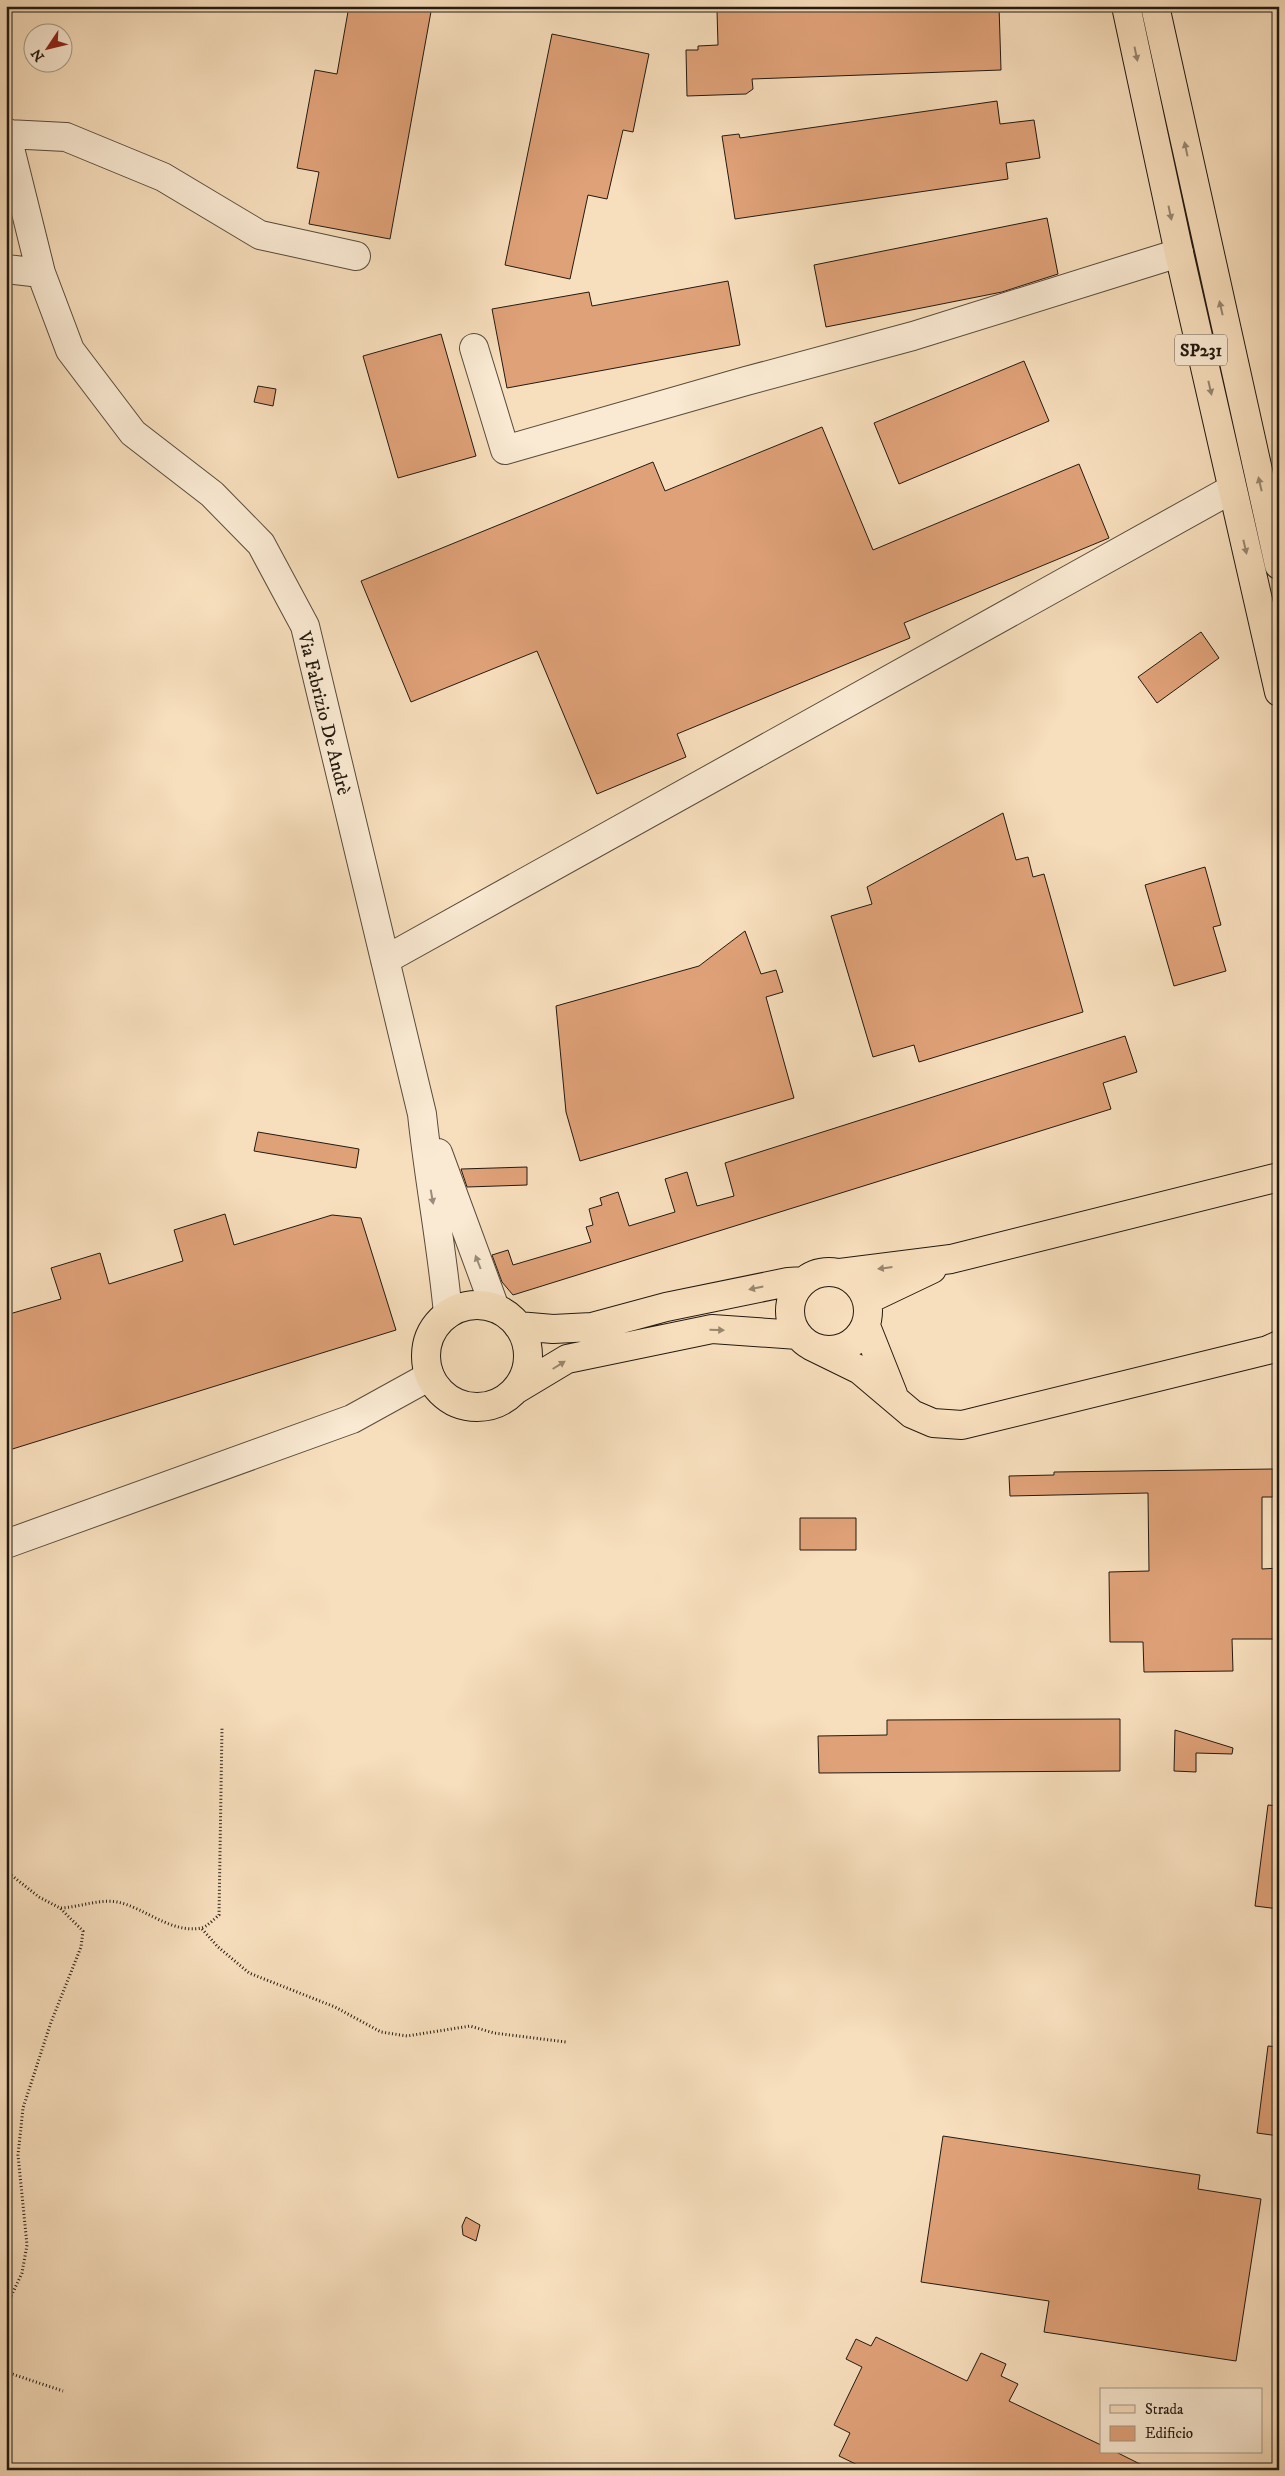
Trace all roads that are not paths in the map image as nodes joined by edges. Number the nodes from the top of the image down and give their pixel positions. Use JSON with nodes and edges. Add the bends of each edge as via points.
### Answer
{"nodes":[{"id":1,"x":1126,"y":6,"type":"edge"},
{"id":2,"x":1155,"y":6,"type":"edge"},
{"id":3,"x":7,"y":133,"type":"edge"},
{"id":4,"x":1179,"y":253,"type":"junction"},
{"id":5,"x":356,"y":256,"type":"dead end"},
{"id":6,"x":6,"y":269,"type":"edge"},
{"id":7,"x":41,"y":273,"type":"junction"},
{"id":8,"x":474,"y":348,"type":"dead end"},
{"id":9,"x":1232,"y":489,"type":"junction"},
{"id":10,"x":1279,"y":566,"type":"edge"},
{"id":11,"x":1279,"y":692,"type":"edge"},
{"id":12,"x":385,"y":960,"type":"junction"},
{"id":13,"x":422,"y":1114,"type":"junction"},
{"id":14,"x":1279,"y":1177,"type":"edge"},
{"id":15,"x":951,"y":1260,"type":"junction"},
{"id":16,"x":840,"y":1273,"type":"junction"},
{"id":17,"x":804,"y":1281,"type":"junction"},
{"id":18,"x":495,"y":1308,"type":"junction"},
{"id":19,"x":867,"y":1313,"type":"junction"},
{"id":20,"x":448,"y":1314,"type":"junction"},
{"id":21,"x":518,"y":1326,"type":"junction"},
{"id":22,"x":805,"y":1340,"type":"junction"},
{"id":23,"x":1275,"y":1348,"type":"edge"},
{"id":24,"x":430,"y":1376,"type":"junction"},
{"id":25,"x":517,"y":1389,"type":"junction"},
{"id":26,"x":895,"y":1398,"type":"junction"},
{"id":27,"x":6,"y":1544,"type":"edge"}],
"edges":[{"from":1,"to":4,"type":"main road","number":"SP231","one_way":true},
{"from":10,"to":2,"type":"main road","number":"SP231","one_way":true},
{"from":3,"to":5,"type":"street","via":[[66,137],[163,177],[260,234]]},
{"from":3,"to":7,"type":"street","name":"Via Fabrizio De Andrè"},
{"from":4,"to":8,"type":"street","via":[[913,336],[505,450]]},
{"from":4,"to":9,"type":"main road","number":"SP231","one_way":true},
{"from":6,"to":7,"type":"street"},
{"from":7,"to":12,"type":"street","name":"Via Fabrizio De Andrè","via":[[70,350],[133,433],[212,494],[261,544],[305,626]]},
{"from":9,"to":11,"type":"main road","number":"SP231","one_way":true},
{"from":9,"to":12,"type":"street"},
{"from":12,"to":13,"type":"street","name":"Via Fabrizio De Andrè"},
{"from":18,"to":13,"type":"street","one_way":true},
{"from":13,"to":20,"type":"street","one_way":true},
{"from":14,"to":15,"type":"main road"},
{"from":15,"to":16,"type":"main road","one_way":true},
{"from":15,"to":19,"type":"main road"},
{"from":16,"to":17,"type":"main road","via":[[815,1274]]},
{"from":16,"to":19,"type":"main road","via":[[862,1288]]},
{"from":17,"to":21,"type":"main road","one_way":true,"via":[[666,1307],[592,1327],[552,1329]]},
{"from":17,"to":22,"type":"main road","via":[[796,1290],[790,1306],[793,1326]]},
{"from":18,"to":20,"type":"main road","via":[[471,1305]]},
{"from":18,"to":21,"type":"main road"},
{"from":19,"to":22,"type":"main road","via":[[859,1337],[842,1348],[823,1350]]},
{"from":19,"to":26,"type":"main road"},
{"from":20,"to":24,"type":"main road","via":[[436,1326],[428,1342],[426,1359]]},
{"from":21,"to":25,"type":"main road","via":[[526,1341],[529,1358],[526,1374]]},
{"from":25,"to":22,"type":"main road","one_way":true,"via":[[567,1359],[712,1329]]},
{"from":22,"to":26,"type":"main road","via":[[860,1370]]},
{"from":23,"to":26,"type":"main road","via":[[962,1425],[933,1423],[912,1414]]},
{"from":24,"to":25,"type":"main road","via":[[440,1391],[454,1402],[470,1407],[487,1407],[504,1400]]},
{"from":24,"to":27,"type":"street","via":[[352,1419]]}]}
